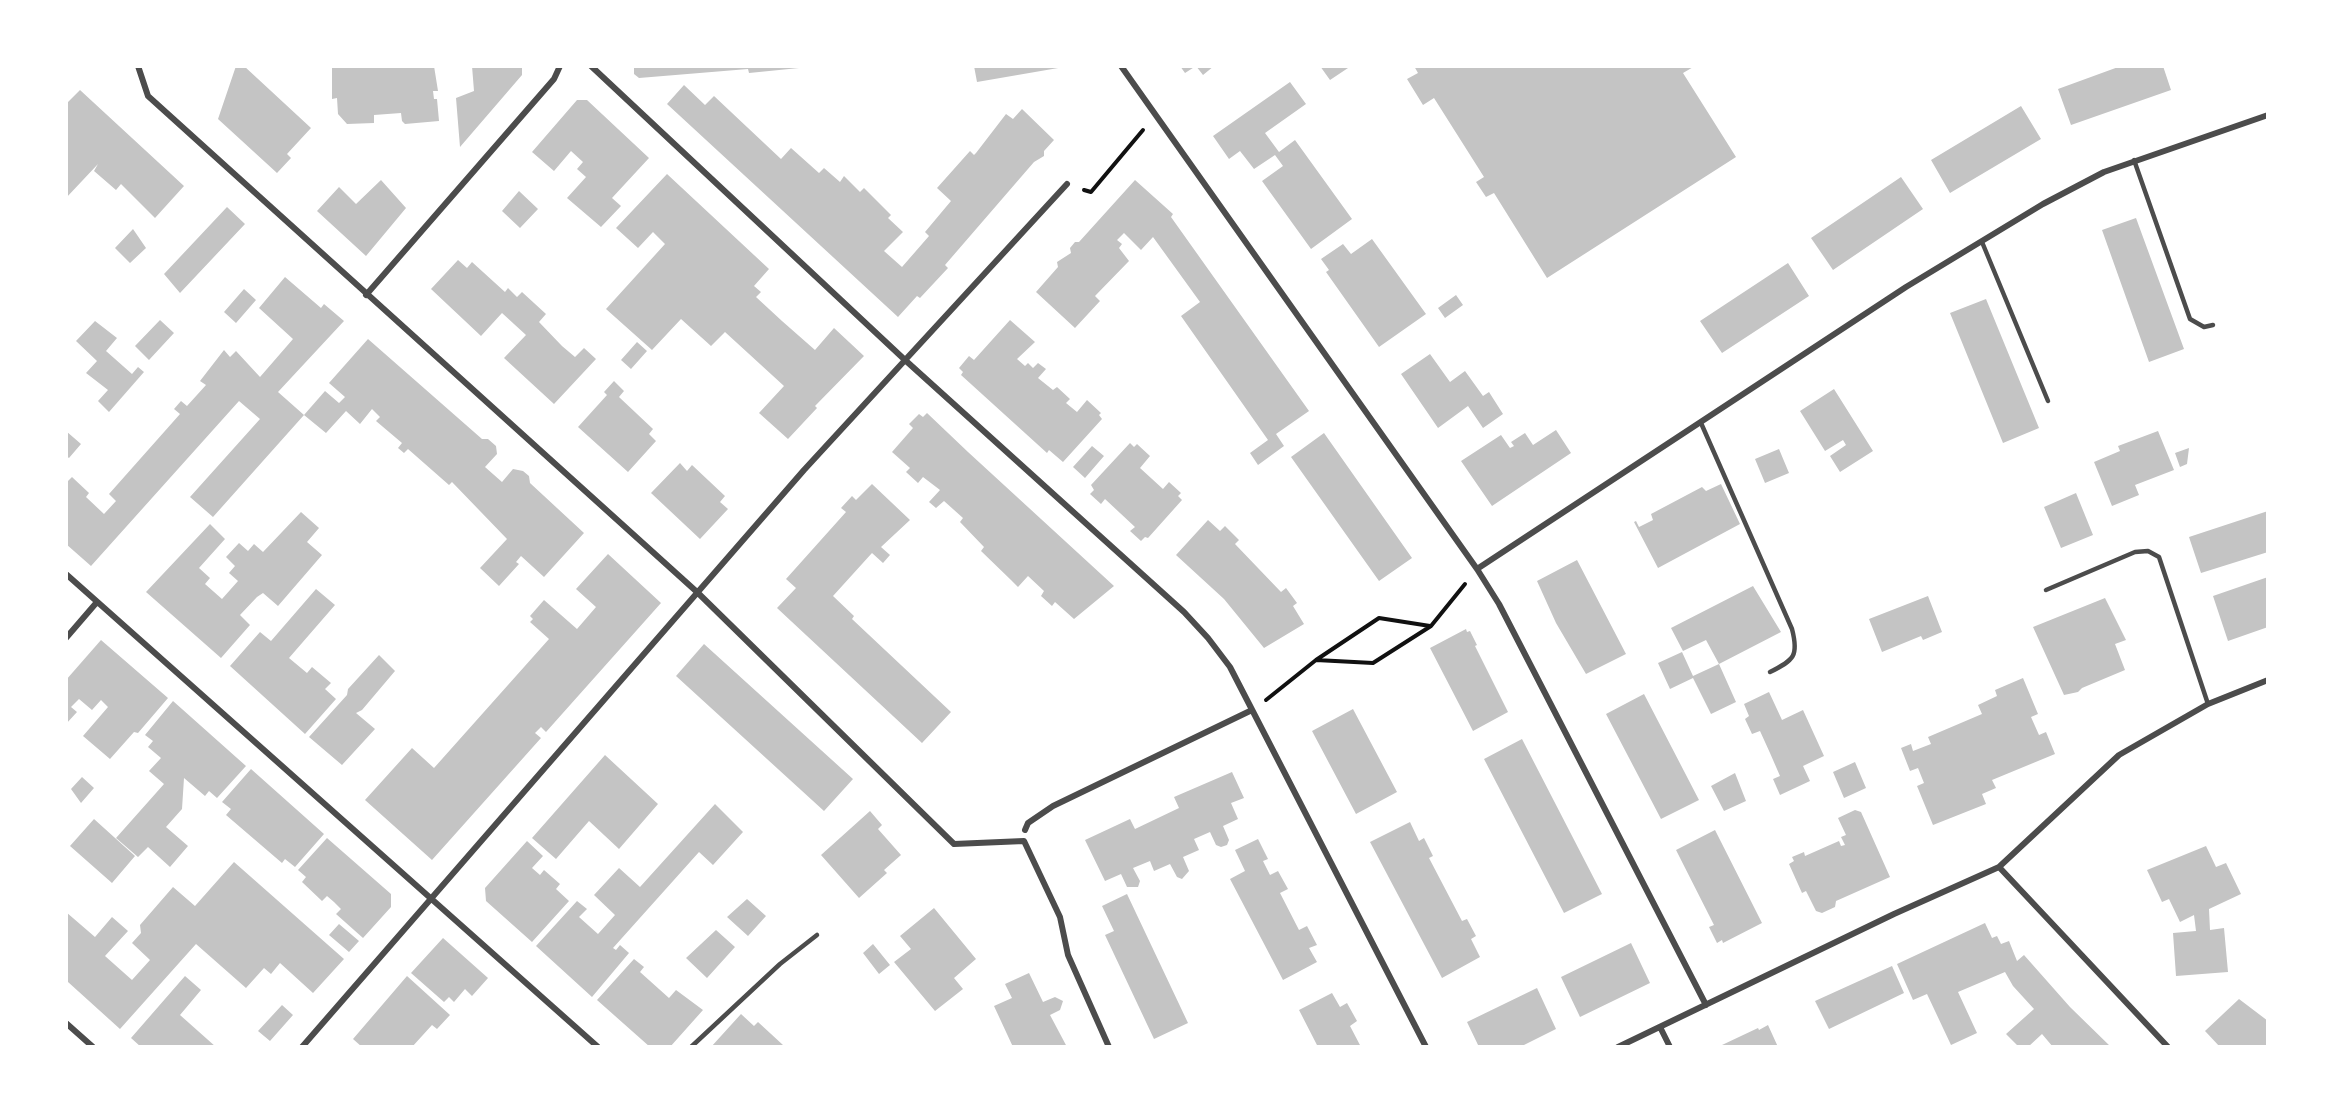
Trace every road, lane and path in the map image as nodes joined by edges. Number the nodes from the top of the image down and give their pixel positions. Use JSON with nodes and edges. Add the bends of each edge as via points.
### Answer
{"nodes":[{"id":1,"x":138,"y":66,"type":"edge"},
{"id":2,"x":560,"y":66,"type":"edge"},
{"id":3,"x":591,"y":66,"type":"edge"},
{"id":4,"x":1121,"y":66,"type":"edge"},
{"id":5,"x":1157,"y":113,"type":"junction"},
{"id":6,"x":2268,"y":115,"type":"edge"},
{"id":7,"x":2134,"y":160,"type":"junction"},
{"id":8,"x":1067,"y":184,"type":"joint"},
{"id":9,"x":1982,"y":242,"type":"junction"},
{"id":10,"x":366,"y":295,"type":"junction"},
{"id":11,"x":2213,"y":325,"type":"dead end"},
{"id":12,"x":905,"y":360,"type":"junction"},
{"id":13,"x":2048,"y":401,"type":"dead end"},
{"id":14,"x":1701,"y":423,"type":"junction"},
{"id":15,"x":1477,"y":569,"type":"junction"},
{"id":16,"x":66,"y":574,"type":"edge"},
{"id":17,"x":2046,"y":590,"type":"dead end"},
{"id":18,"x":697,"y":592,"type":"junction"},
{"id":19,"x":97,"y":602,"type":"junction"},
{"id":20,"x":1431,"y":626,"type":"junction"},
{"id":21,"x":66,"y":638,"type":"edge"},
{"id":22,"x":1316,"y":660,"type":"junction"},
{"id":23,"x":1770,"y":672,"type":"dead end"},
{"id":24,"x":2268,"y":680,"type":"edge"},
{"id":25,"x":2208,"y":704,"type":"junction"},
{"id":26,"x":1252,"y":710,"type":"junction"},
{"id":27,"x":1025,"y":830,"type":"dead end"},
{"id":28,"x":1999,"y":867,"type":"junction"},
{"id":29,"x":431,"y":900,"type":"junction"},
{"id":30,"x":817,"y":935,"type":"dead end"},
{"id":31,"x":1706,"y":1005,"type":"junction"},
{"id":32,"x":66,"y":1023,"type":"edge"},
{"id":33,"x":1660,"y":1027,"type":"junction"},
{"id":34,"x":93,"y":1047,"type":"edge"},
{"id":35,"x":302,"y":1047,"type":"edge"},
{"id":36,"x":598,"y":1047,"type":"edge"},
{"id":37,"x":691,"y":1047,"type":"edge"},
{"id":38,"x":1109,"y":1047,"type":"edge"},
{"id":39,"x":1426,"y":1047,"type":"edge"},
{"id":40,"x":1618,"y":1047,"type":"edge"},
{"id":41,"x":1670,"y":1047,"type":"edge"},
{"id":42,"x":2168,"y":1047,"type":"edge"}],
"edges":[{"from":1,"to":10,"type":"street","via":[[148,96]]},
{"from":2,"to":10,"type":"street","via":[[554,79]]},
{"from":3,"to":12,"type":"street"},
{"from":4,"to":5,"type":"street"},
{"from":5,"to":8,"type":"path","via":[[1091,192]]},
{"from":5,"to":15,"type":"street"},
{"from":6,"to":7,"type":"street"},
{"from":7,"to":9,"type":"street","via":[[2043,204]]},
{"from":7,"to":11,"type":"lane","via":[[2190,319],[2204,327]]},
{"from":8,"to":12,"type":"street"},
{"from":9,"to":13,"type":"lane"},
{"from":9,"to":14,"type":"street","via":[[1906,287]]},
{"from":10,"to":18,"type":"street"},
{"from":12,"to":18,"type":"street"},
{"from":12,"to":26,"type":"street","via":[[1184,612],[1230,667]]},
{"from":14,"to":15,"type":"street"},
{"from":14,"to":23,"type":"lane","via":[[1792,629],[1794,654],[1789,662]]},
{"from":15,"to":20,"type":"path"},
{"from":15,"to":31,"type":"street","via":[[1499,604]]},
{"from":16,"to":19,"type":"street"},
{"from":17,"to":25,"type":"lane","via":[[2135,552],[2148,551],[2159,556]]},
{"from":18,"to":29,"type":"street"},
{"from":18,"to":38,"type":"street","via":[[954,844],[1024,841],[1060,917],[1068,955]]},
{"from":19,"to":21,"type":"street"},
{"from":19,"to":29,"type":"street"},
{"from":20,"to":22,"type":"path","via":[[1373,663]]},
{"from":20,"to":22,"type":"path","via":[[1379,618]]},
{"from":22,"to":26,"type":"path"},
{"from":24,"to":25,"type":"street"},
{"from":25,"to":28,"type":"street","via":[[2119,755]]},
{"from":26,"to":27,"type":"street","via":[[1053,806],[1028,823]]},
{"from":26,"to":39,"type":"street"},
{"from":28,"to":31,"type":"street"},
{"from":28,"to":42,"type":"street"},
{"from":29,"to":35,"type":"street"},
{"from":29,"to":36,"type":"street"},
{"from":30,"to":37,"type":"lane","via":[[747,993]]},
{"from":31,"to":33,"type":"street"},
{"from":32,"to":34,"type":"street"},
{"from":33,"to":40,"type":"street"},
{"from":33,"to":41,"type":"street"}]}
